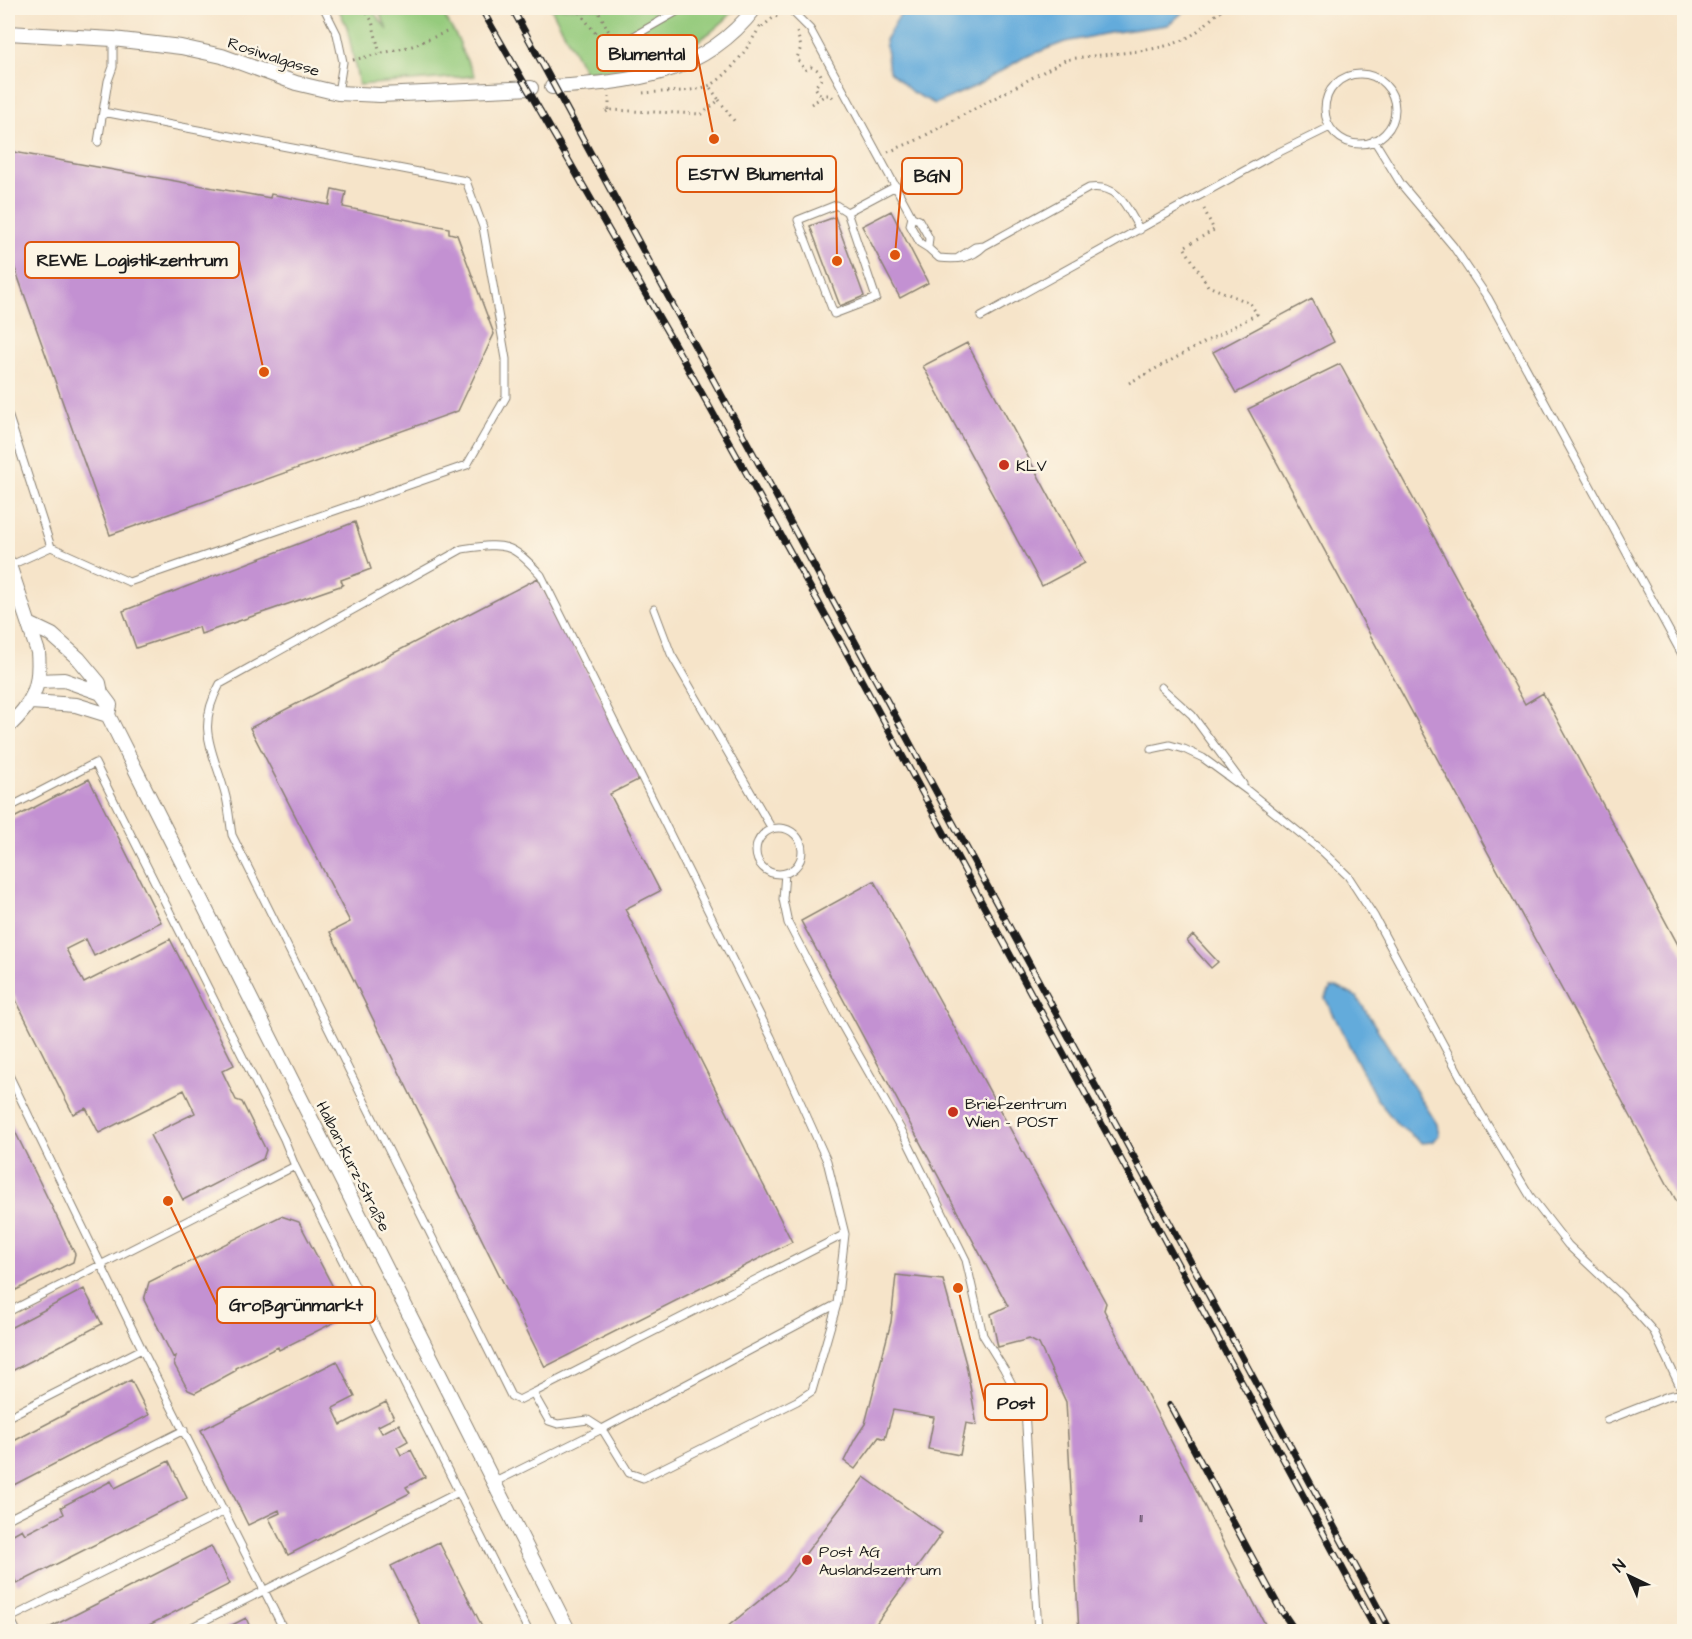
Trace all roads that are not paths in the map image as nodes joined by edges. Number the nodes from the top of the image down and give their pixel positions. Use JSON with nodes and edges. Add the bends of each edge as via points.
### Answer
{"nodes":[{"id":1,"x":324,"y":8,"type":"edge"},
{"id":2,"x":683,"y":8,"type":"edge"},
{"id":3,"x":755,"y":8,"type":"edge"},
{"id":4,"x":789,"y":8,"type":"edge"},
{"id":5,"x":8,"y":33,"type":"edge"},
{"id":6,"x":113,"y":39,"type":"junction"},
{"id":7,"x":627,"y":40,"type":"road end"},
{"id":8,"x":552,"y":87,"type":"dead end"},
{"id":9,"x":531,"y":88,"type":"dead end"},
{"id":10,"x":338,"y":93,"type":"junction"},
{"id":11,"x":103,"y":112,"type":"junction"},
{"id":12,"x":1330,"y":127,"type":"junction"},
{"id":13,"x":1374,"y":140,"type":"junction"},
{"id":14,"x":98,"y":142,"type":"dead end"},
{"id":15,"x":896,"y":186,"type":"junction"},
{"id":16,"x":847,"y":212,"type":"junction"},
{"id":17,"x":1140,"y":230,"type":"junction"},
{"id":18,"x":981,"y":316,"type":"dead end"},
{"id":19,"x":8,"y":414,"type":"edge"},
{"id":20,"x":51,"y":547,"type":"junction"},
{"id":21,"x":8,"y":564,"type":"edge"},
{"id":22,"x":14,"y":602,"type":"edge"},
{"id":23,"x":654,"y":609,"type":"dead end"},
{"id":24,"x":28,"y":624,"type":"junction"},
{"id":25,"x":1684,"y":658,"type":"edge"},
{"id":26,"x":38,"y":681,"type":"junction"},
{"id":27,"x":1161,"y":687,"type":"dead end"},
{"id":28,"x":101,"y":693,"type":"junction"},
{"id":29,"x":31,"y":702,"type":"junction"},
{"id":30,"x":108,"y":715,"type":"junction"},
{"id":31,"x":8,"y":727,"type":"edge"},
{"id":32,"x":1151,"y":749,"type":"dead end"},
{"id":33,"x":1248,"y":790,"type":"junction"},
{"id":34,"x":8,"y":808,"type":"edge"},
{"id":35,"x":772,"y":830,"type":"junction"},
{"id":36,"x":785,"y":873,"type":"junction"},
{"id":37,"x":8,"y":1073,"type":"edge"},
{"id":38,"x":296,"y":1166,"type":"junction"},
{"id":39,"x":845,"y":1234,"type":"junction"},
{"id":40,"x":102,"y":1264,"type":"junction"},
{"id":41,"x":837,"y":1304,"type":"junction"},
{"id":42,"x":8,"y":1312,"type":"edge"},
{"id":43,"x":142,"y":1349,"type":"junction"},
{"id":44,"x":533,"y":1393,"type":"junction"},
{"id":45,"x":1684,"y":1394,"type":"edge"},
{"id":46,"x":8,"y":1417,"type":"edge"},
{"id":47,"x":1607,"y":1420,"type":"dead end"},
{"id":48,"x":602,"y":1429,"type":"junction"},
{"id":49,"x":184,"y":1430,"type":"junction"},
{"id":50,"x":495,"y":1482,"type":"junction"},
{"id":51,"x":459,"y":1492,"type":"junction"},
{"id":52,"x":225,"y":1511,"type":"junction"},
{"id":53,"x":8,"y":1519,"type":"edge"},
{"id":54,"x":264,"y":1589,"type":"junction"},
{"id":55,"x":8,"y":1617,"type":"edge"},
{"id":56,"x":17,"y":1632,"type":"edge"},
{"id":57,"x":182,"y":1632,"type":"edge"},
{"id":58,"x":285,"y":1632,"type":"edge"},
{"id":59,"x":529,"y":1632,"type":"edge"},
{"id":60,"x":570,"y":1632,"type":"edge"},
{"id":61,"x":1038,"y":1632,"type":"edge"}],
"edges":[{"from":1,"to":10,"type":"lane","via":[[337,34],[343,62]]},
{"from":2,"to":7,"type":"lane"},
{"from":3,"to":8,"type":"street","via":[[722,43],[681,67],[593,85]]},
{"from":4,"to":15,"type":"lane","via":[[810,28]]},
{"from":5,"to":6,"type":"street","name":"Rosiwalgasse"},
{"from":6,"to":10,"type":"street","name":"Rosiwalgasse","via":[[202,51]]},
{"from":6,"to":11,"type":"lane","via":[[113,67]]},
{"from":9,"to":10,"type":"street","name":"Rosiwalgasse","via":[[380,95]]},
{"from":11,"to":14,"type":"lane"},
{"from":11,"to":20,"type":"lane","via":[[466,181],[483,227],[506,359],[506,397],[467,465],[129,582]]},
{"from":12,"to":13,"type":"lane","via":[[1348,141]]},
{"from":12,"to":13,"type":"lane","via":[[1325,104],[1335,84],[1345,77],[1367,74],[1386,86],[1395,107],[1389,128]]},
{"from":12,"to":17,"type":"lane"},
{"from":13,"to":25,"type":"lane","via":[[1401,184],[1450,242],[1488,298]]},
{"from":15,"to":16,"type":"lane"},
{"from":15,"to":17,"type":"lane","via":[[912,217],[919,220],[929,238],[928,248],[939,258],[958,258],[1089,188],[1102,186],[1116,193]]},
{"from":16,"to":16,"type":"lane","via":[[836,205],[798,220],[834,314],[876,298]]},
{"from":17,"to":18,"type":"lane"},
{"from":19,"to":20,"type":"lane"},
{"from":20,"to":21,"type":"lane"},
{"from":21,"to":22,"type":"street"},
{"from":22,"to":24,"type":"street"},
{"from":23,"to":35,"type":"lane","via":[[671,654]]},
{"from":24,"to":26,"type":"street","via":[[38,652]]},
{"from":24,"to":28,"type":"street","name":"Halban-Kurz-Straße","via":[[62,643],[99,683]]},
{"from":26,"to":28,"type":"street","via":[[64,680]]},
{"from":26,"to":29,"type":"street"},
{"from":27,"to":33,"type":"lane","via":[[1192,715]]},
{"from":28,"to":30,"type":"street","name":"Halban-Kurz-Straße","via":[[110,705]]},
{"from":29,"to":30,"type":"street","via":[[76,705]]},
{"from":29,"to":31,"type":"street"},
{"from":30,"to":50,"type":"street","name":"Halban-Kurz-Straße"},
{"from":32,"to":33,"type":"lane","via":[[1170,745],[1184,749]]},
{"from":33,"to":45,"type":"lane","via":[[1348,876],[1530,1196],[1568,1245],[1654,1332]]},
{"from":34,"to":38,"type":"lane","via":[[95,764]]},
{"from":35,"to":36,"type":"lane","via":[[792,833],[800,845],[800,859]]},
{"from":35,"to":36,"type":"lane","via":[[759,839],[756,854],[763,868]]},
{"from":36,"to":61,"type":"lane","via":[[783,899],[788,923],[903,1133],[966,1260],[982,1335],[1025,1409]]},
{"from":37,"to":40,"type":"lane"},
{"from":38,"to":40,"type":"lane"},
{"from":38,"to":51,"type":"lane"},
{"from":39,"to":41,"type":"lane"},
{"from":39,"to":44,"type":"lane"},
{"from":39,"to":44,"type":"lane","via":[[827,1161],[776,1047],[541,575],[520,552],[497,544],[462,549],[220,684],[212,699],[208,743],[226,797],[232,835],[511,1396],[519,1400]]},
{"from":40,"to":42,"type":"lane"},
{"from":40,"to":43,"type":"lane"},
{"from":41,"to":48,"type":"lane"},
{"from":41,"to":48,"type":"lane","via":[[812,1391],[797,1401],[643,1478],[629,1473]]},
{"from":43,"to":46,"type":"lane"},
{"from":43,"to":49,"type":"lane"},
{"from":44,"to":48,"type":"lane","via":[[549,1421],[558,1424],[588,1420]]},
{"from":45,"to":47,"type":"lane","via":[[1668,1396]]},
{"from":48,"to":50,"type":"lane"},
{"from":49,"to":52,"type":"lane"},
{"from":49,"to":53,"type":"lane"},
{"from":50,"to":60,"type":"street","name":"Halban-Kurz-Straße"},
{"from":51,"to":54,"type":"lane"},
{"from":51,"to":59,"type":"lane"},
{"from":52,"to":54,"type":"lane"},
{"from":52,"to":55,"type":"lane"},
{"from":54,"to":57,"type":"lane"},
{"from":54,"to":58,"type":"lane"},
{"from":55,"to":56,"type":"lane"}]}
